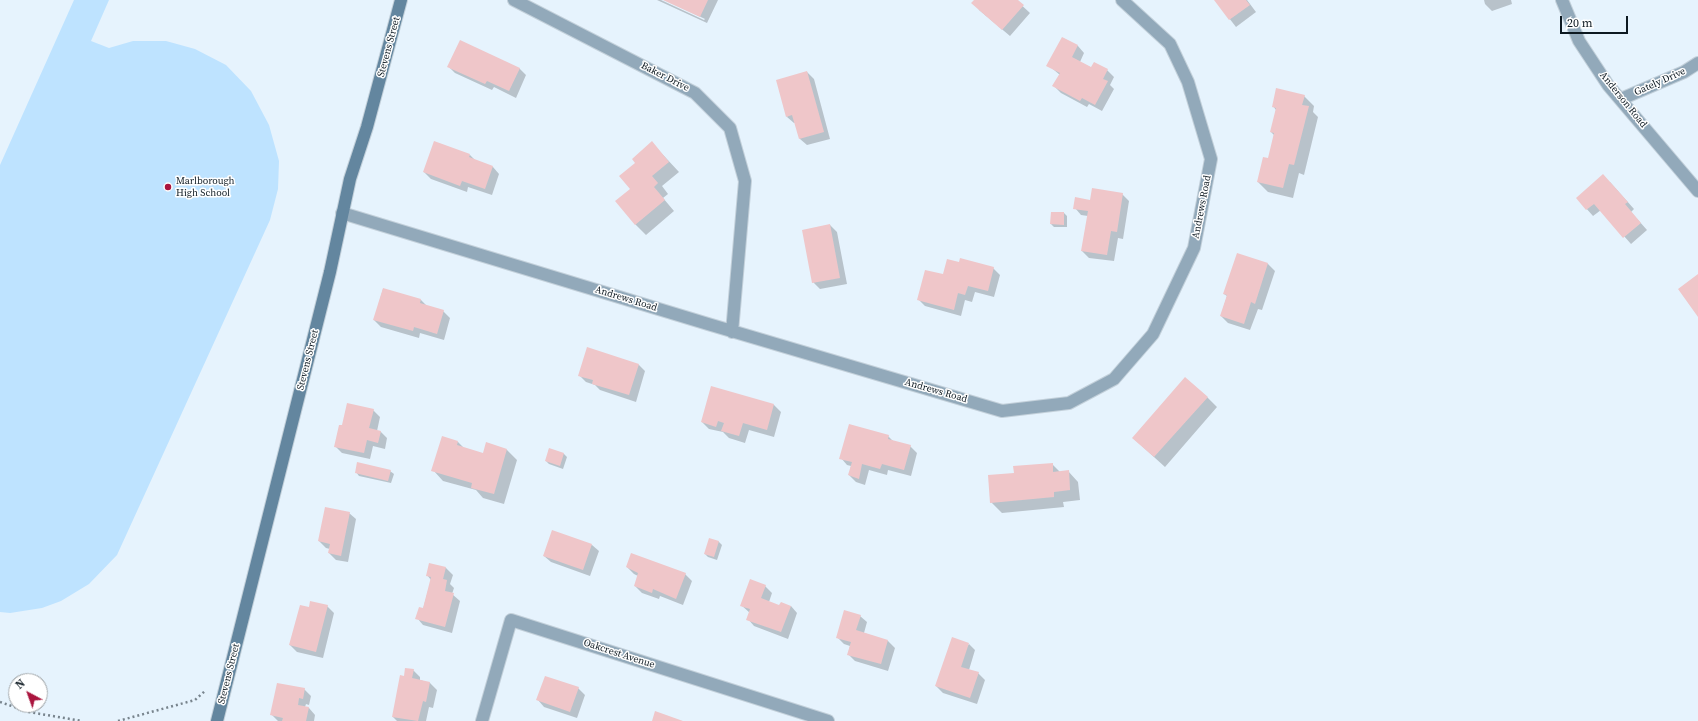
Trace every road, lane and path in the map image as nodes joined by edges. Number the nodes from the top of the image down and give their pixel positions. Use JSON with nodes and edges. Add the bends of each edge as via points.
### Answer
{"nodes":[{"id":1,"x":401,"y":0,"type":"edge"},
{"id":2,"x":514,"y":0,"type":"edge"},
{"id":3,"x":1122,"y":0,"type":"edge"},
{"id":4,"x":1562,"y":0,"type":"edge"},
{"id":5,"x":1698,"y":63,"type":"edge"},
{"id":6,"x":1621,"y":99,"type":"junction"},
{"id":7,"x":1698,"y":191,"type":"edge"},
{"id":8,"x":342,"y":213,"type":"junction"},
{"id":9,"x":732,"y":332,"type":"junction"},
{"id":10,"x":205,"y":692,"type":"dead end"},
{"id":11,"x":0,"y":702,"type":"edge"},
{"id":12,"x":74,"y":720,"type":"edge"},
{"id":13,"x":82,"y":721,"type":"edge"},
{"id":14,"x":118,"y":721,"type":"edge"},
{"id":15,"x":217,"y":721,"type":"edge"},
{"id":16,"x":482,"y":721,"type":"edge"},
{"id":17,"x":828,"y":721,"type":"edge"}],
"edges":[{"from":1,"to":8,"type":"street","name":"Stevens Street"},
{"from":2,"to":9,"type":"street","name":"Baker Drive","via":[[695,93],[730,128],[745,181]]},
{"from":3,"to":9,"type":"street","name":"Andrews Road","via":[[1170,44],[1188,82],[1211,159],[1194,248],[1153,334],[1114,380],[1069,403],[1002,411]]},
{"from":4,"to":6,"type":"street","name":"Anderson Road","via":[[1579,41],[1608,85]]},
{"from":5,"to":6,"type":"street","name":"Gately Drive","via":[[1684,72]]},
{"from":6,"to":7,"type":"street","name":"Anderson Road"},
{"from":8,"to":9,"type":"street","name":"Andrews Road"},
{"from":8,"to":15,"type":"street","name":"Stevens Street","via":[[330,272]]},
{"from":10,"to":14,"type":"path","via":[[195,700]]},
{"from":11,"to":12,"type":"path","via":[[29,712]]},
{"from":12,"to":13,"type":"path"},
{"from":16,"to":17,"type":"street","name":"Oakcrest Avenue","via":[[511,620]]}]}
